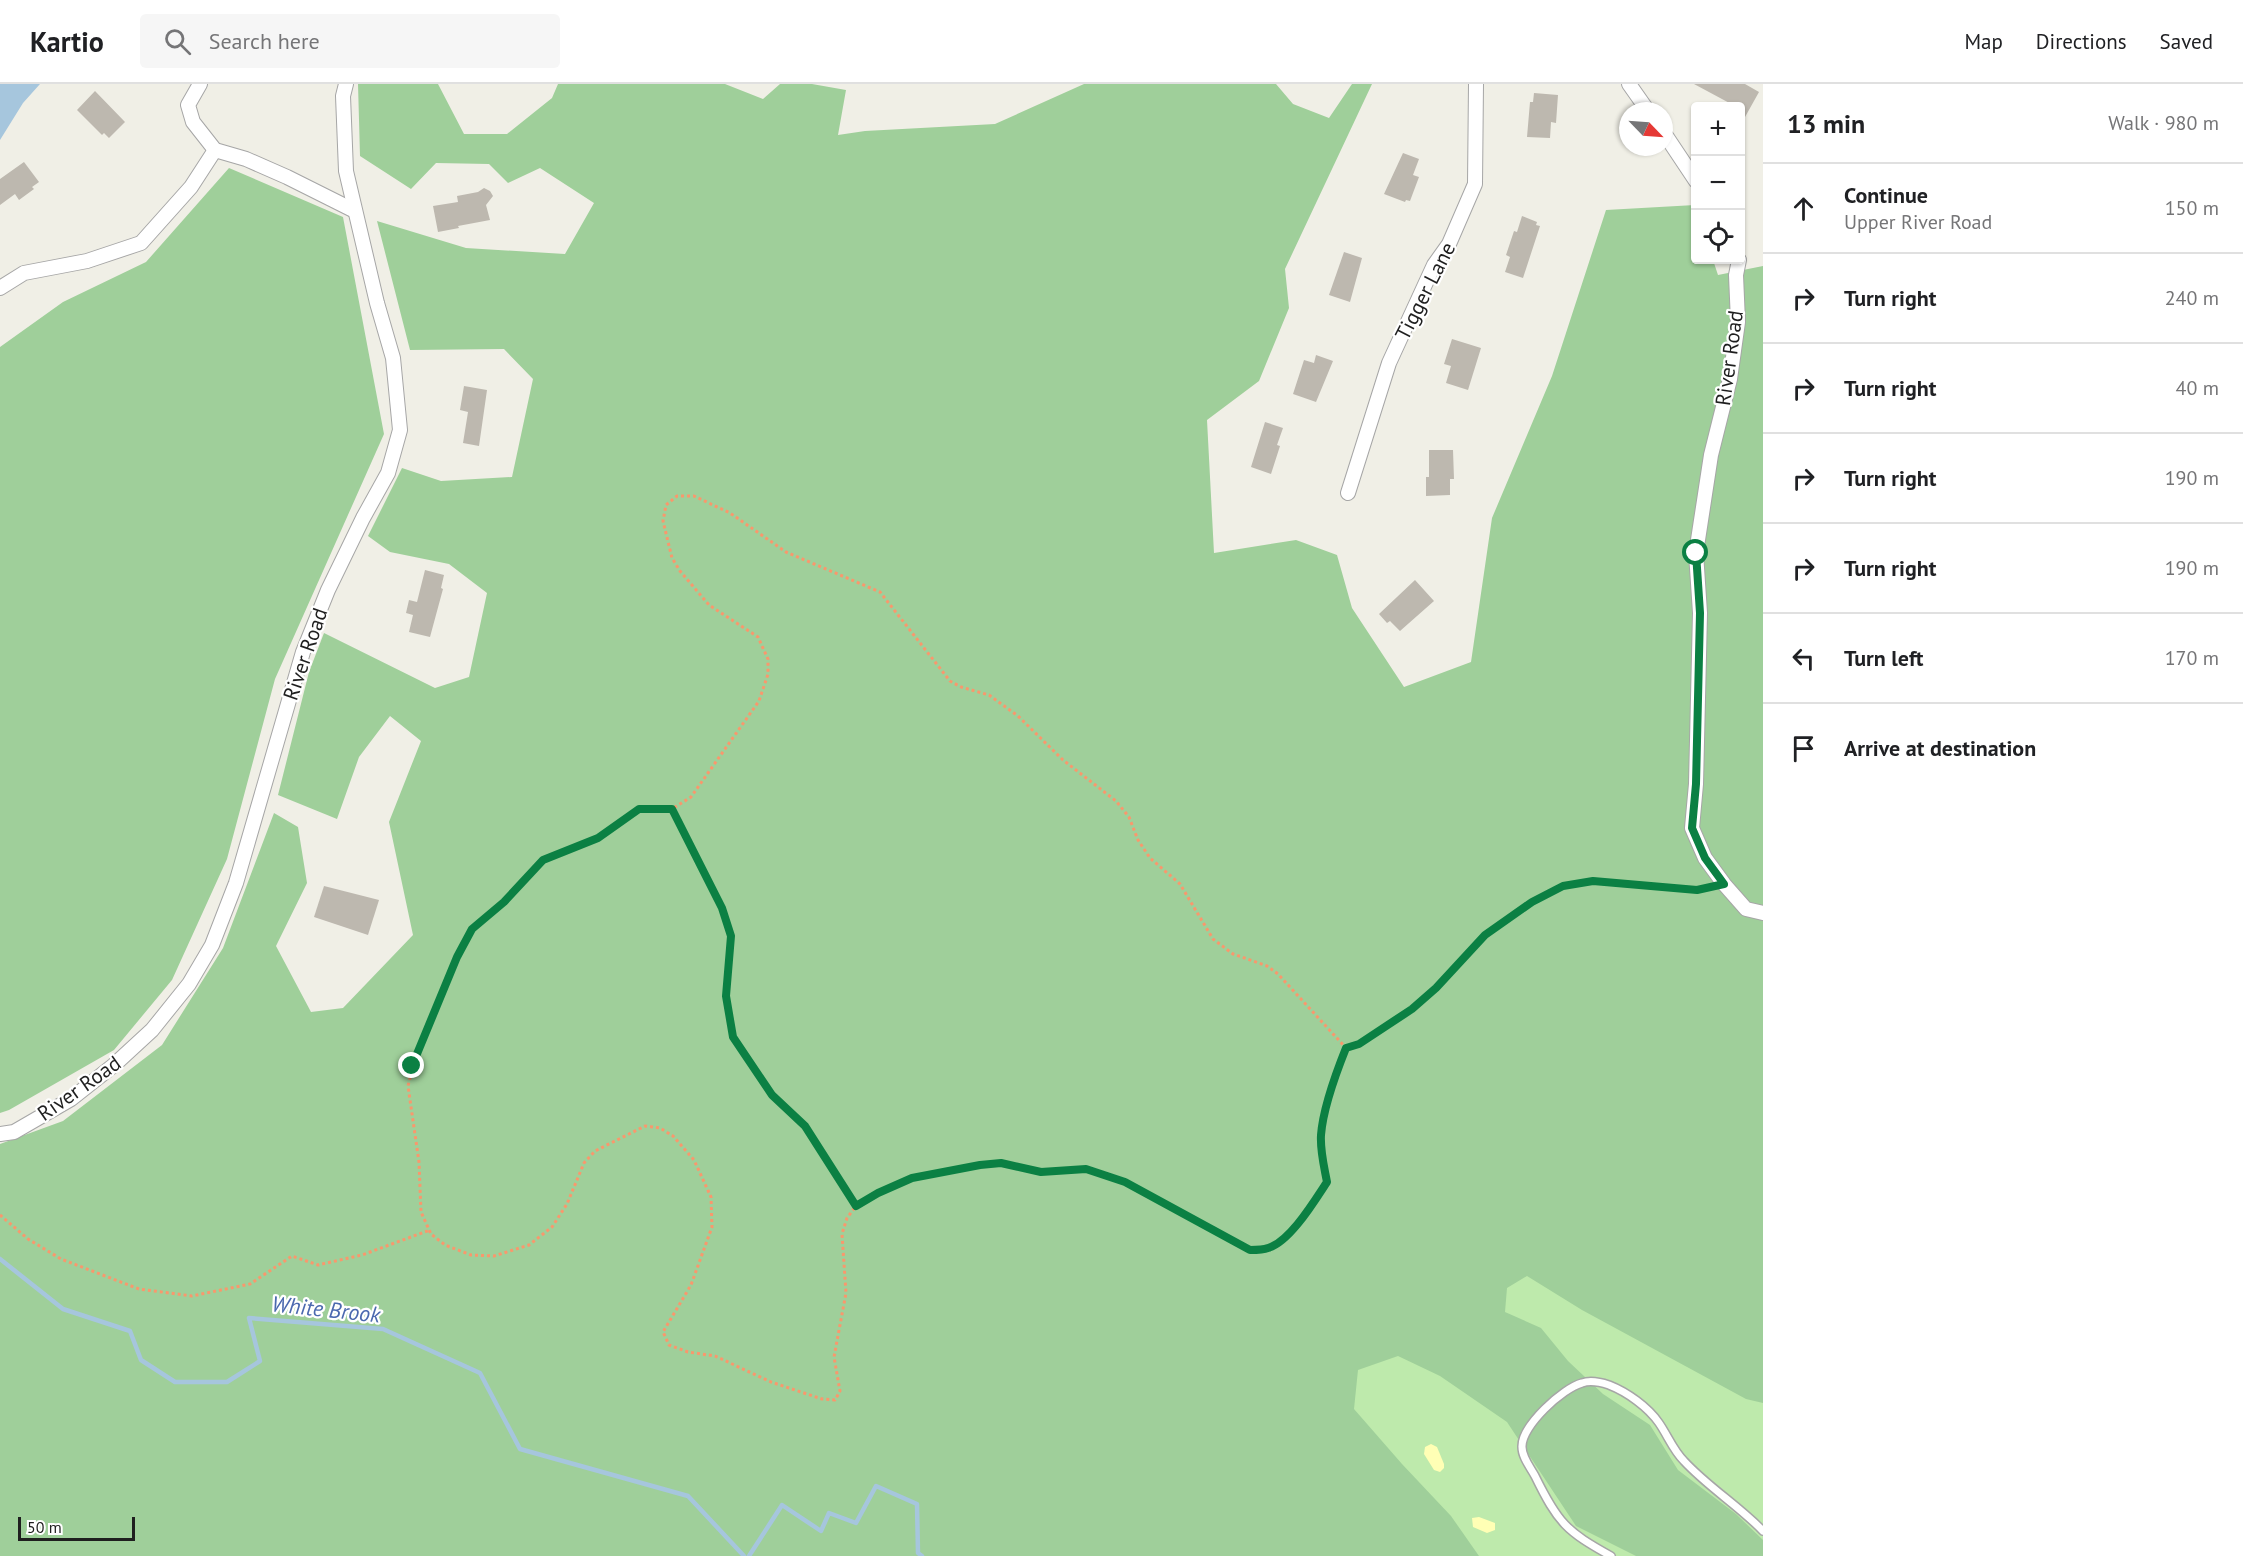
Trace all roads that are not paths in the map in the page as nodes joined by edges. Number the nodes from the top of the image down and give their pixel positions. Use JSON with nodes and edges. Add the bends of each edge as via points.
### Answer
{"nodes":[{"id":1,"x":200,"y":84,"type":"edge"},
{"id":2,"x":346,"y":84,"type":"edge"},
{"id":3,"x":1476,"y":84,"type":"edge"},
{"id":4,"x":1629,"y":84,"type":"edge"},
{"id":5,"x":1642,"y":102,"type":"edge"},
{"id":6,"x":1673,"y":148,"type":"edge"},
{"id":7,"x":215,"y":150,"type":"junction"},
{"id":8,"x":1691,"y":175,"type":"edge"},
{"id":9,"x":355,"y":211,"type":"junction"},
{"id":10,"x":1738,"y":264,"type":"edge"},
{"id":11,"x":0,"y":288,"type":"edge"},
{"id":12,"x":1348,"y":494,"type":"dead end"},
{"id":13,"x":1763,"y":913,"type":"edge"},
{"id":14,"x":0,"y":1134,"type":"edge"},
{"id":15,"x":1763,"y":1531,"type":"edge"},
{"id":16,"x":1611,"y":1556,"type":"edge"}],
"edges":[{"from":1,"to":7,"type":"street","via":[[188,105],[193,122]]},
{"from":2,"to":9,"type":"street","name":"River Road","via":[[346,171]]},
{"from":3,"to":12,"type":"street","name":"Tigger Lane","via":[[1475,184],[1389,363]]},
{"from":4,"to":5,"type":"street"},
{"from":6,"to":8,"type":"street"},
{"from":7,"to":9,"type":"street","via":[[246,159]]},
{"from":7,"to":11,"type":"street","via":[[191,187],[141,243],[87,261],[24,273]]},
{"from":9,"to":14,"type":"street","name":"River Road","via":[[393,358],[400,430],[388,473],[328,590],[303,652],[236,883],[212,945],[189,984],[152,1030],[71,1098],[14,1132]]},
{"from":10,"to":13,"type":"street","name":"River Road","via":[[1738,322],[1730,380],[1712,455],[1696,553],[1700,624],[1692,828],[1705,858],[1724,884],[1746,909]]},
{"from":15,"to":16,"type":"lane","via":[[1685,1463],[1645,1408],[1608,1385],[1584,1382],[1538,1416],[1523,1439],[1522,1448],[1545,1498],[1564,1527]]}]}
